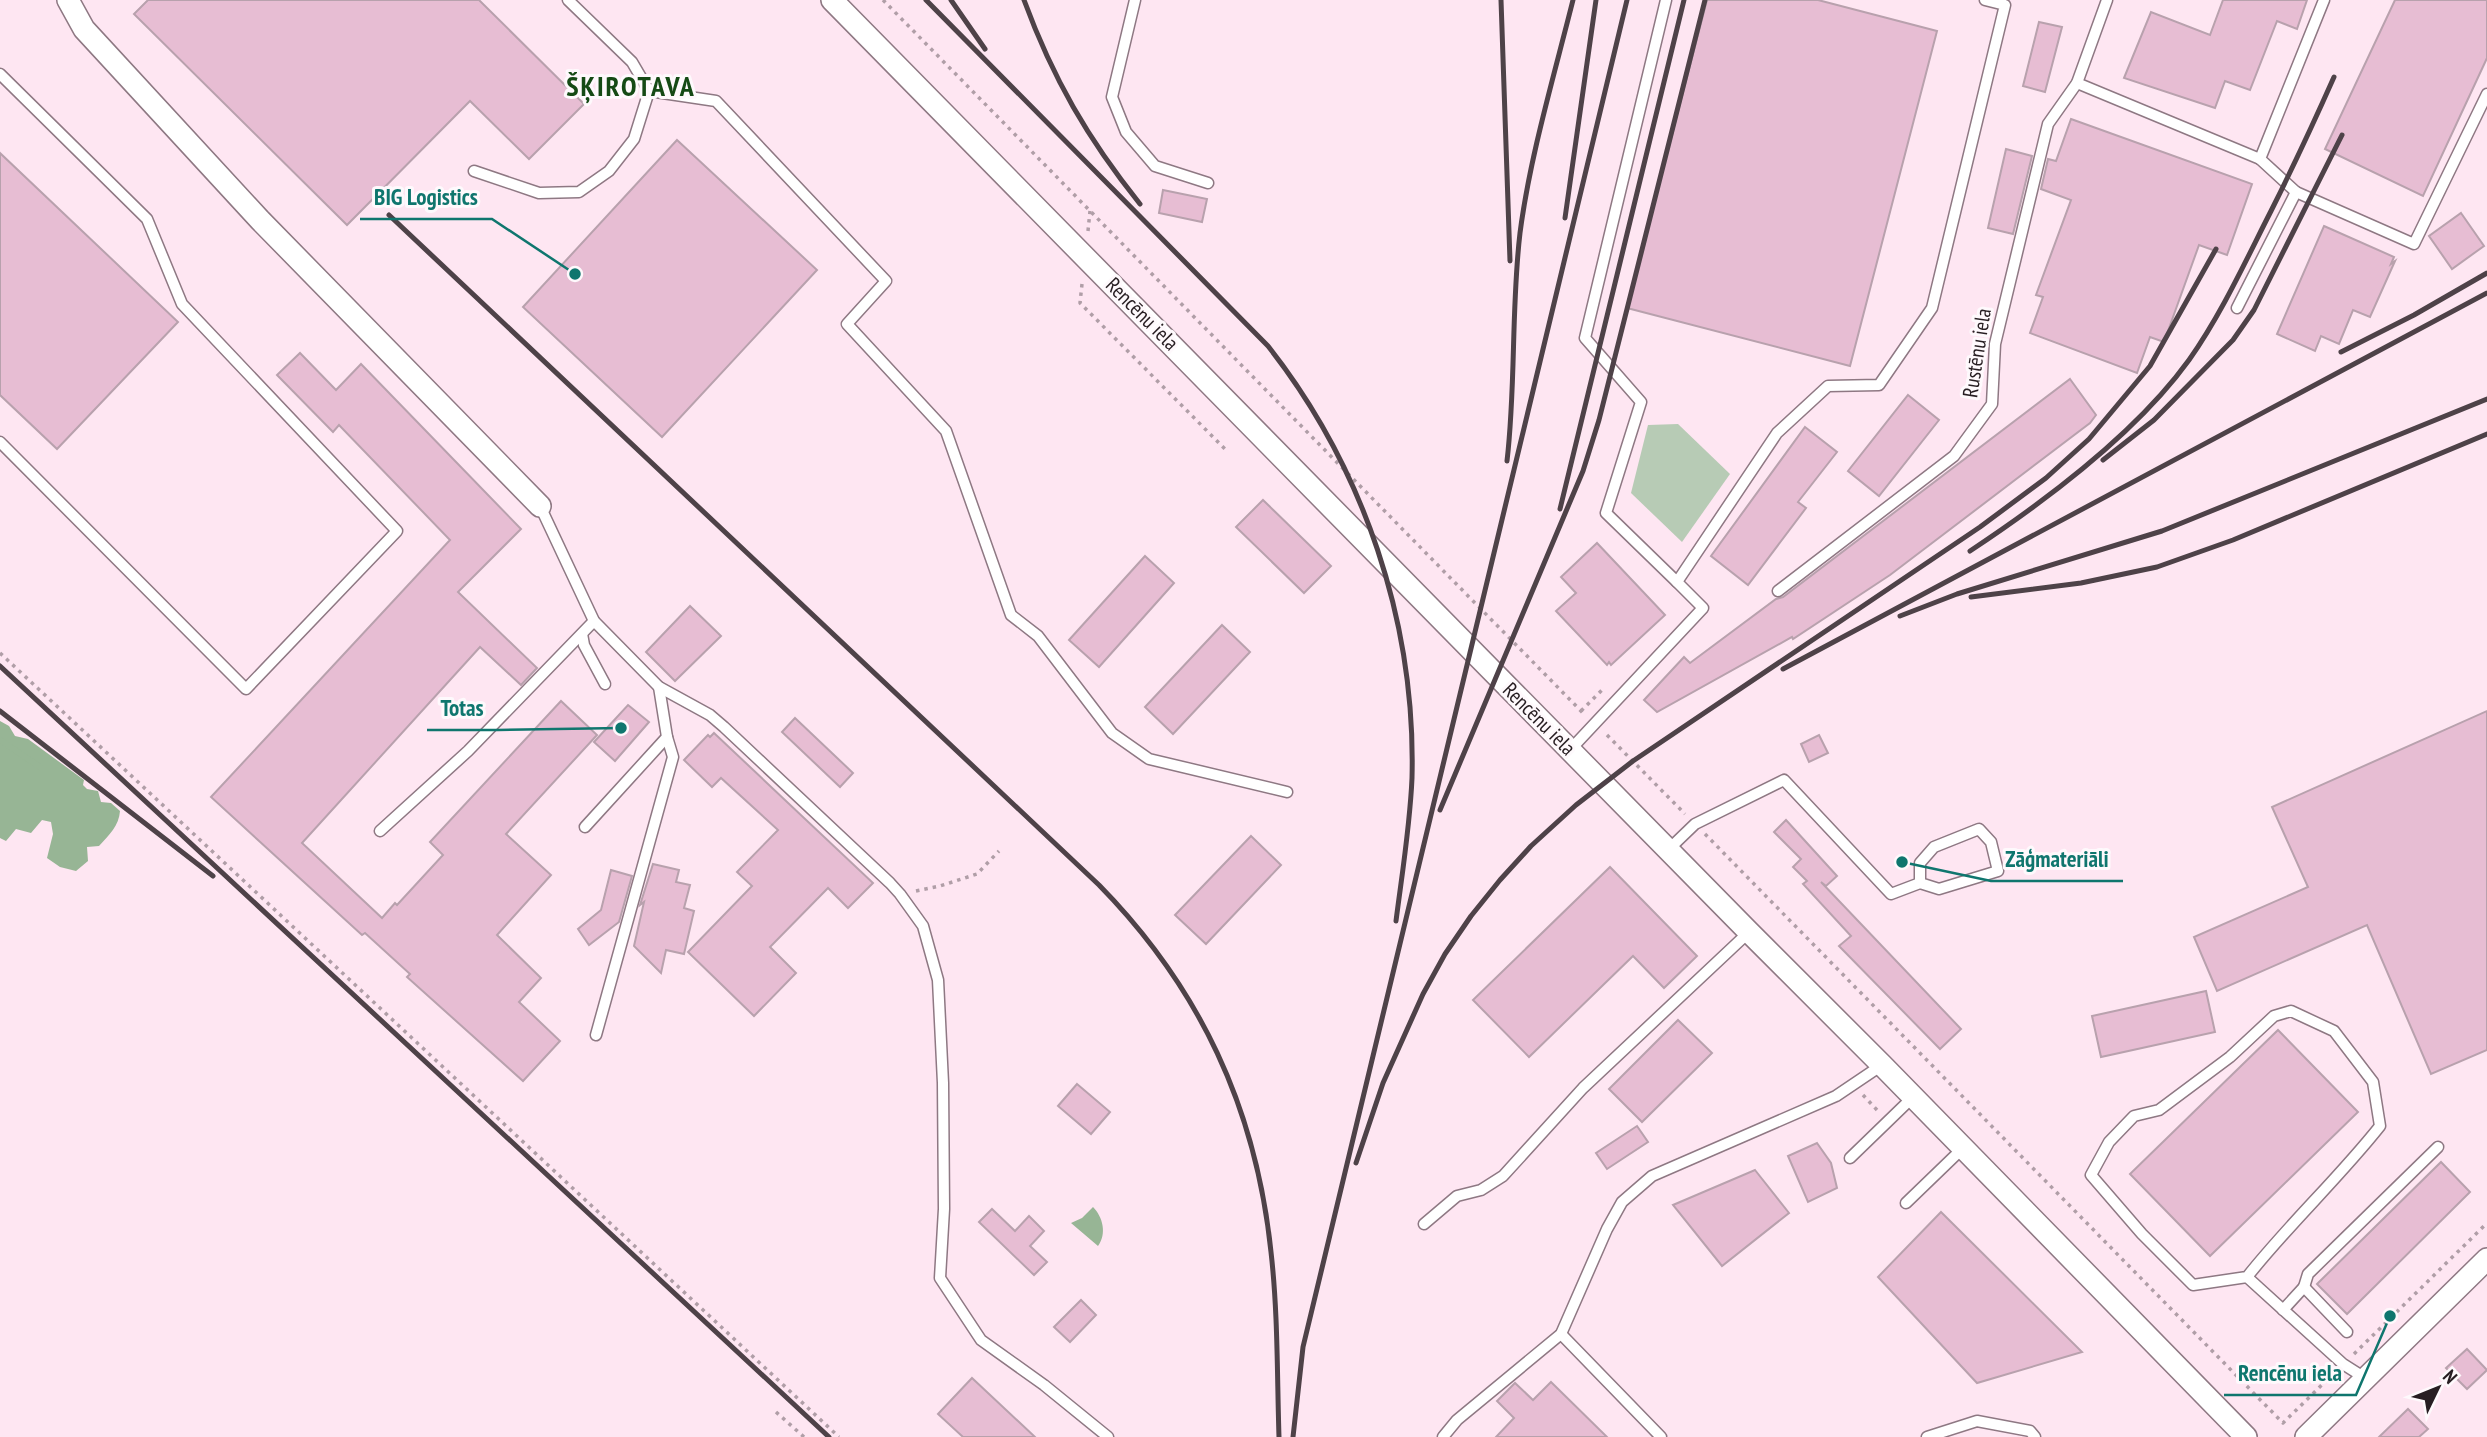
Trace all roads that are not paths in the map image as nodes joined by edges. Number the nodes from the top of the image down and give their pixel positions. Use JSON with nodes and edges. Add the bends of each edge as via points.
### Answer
{"nodes":[{"id":1,"x":68,"y":0,"type":"edge"},
{"id":2,"x":568,"y":0,"type":"edge"},
{"id":3,"x":832,"y":0,"type":"edge"},
{"id":4,"x":1135,"y":0,"type":"edge"},
{"id":5,"x":1666,"y":0,"type":"edge"},
{"id":6,"x":1985,"y":0,"type":"edge"},
{"id":7,"x":2107,"y":0,"type":"edge"},
{"id":8,"x":2324,"y":0,"type":"edge"},
{"id":9,"x":0,"y":74,"type":"edge"},
{"id":10,"x":2077,"y":83,"type":"junction"},
{"id":11,"x":649,"y":91,"type":"junction"},
{"id":12,"x":2487,"y":94,"type":"edge"},
{"id":13,"x":2260,"y":159,"type":"junction"},
{"id":14,"x":474,"y":171,"type":"dead end"},
{"id":15,"x":1208,"y":183,"type":"dead end"},
{"id":16,"x":2296,"y":192,"type":"junction"},
{"id":17,"x":2237,"y":309,"type":"dead end"},
{"id":18,"x":0,"y":442,"type":"edge"},
{"id":19,"x":540,"y":506,"type":"joint"},
{"id":20,"x":1677,"y":582,"type":"junction"},
{"id":21,"x":1778,"y":592,"type":"dead end"},
{"id":22,"x":594,"y":621,"type":"junction"},
{"id":23,"x":582,"y":634,"type":"junction"},
{"id":24,"x":605,"y":684,"type":"dead end"},
{"id":25,"x":659,"y":687,"type":"junction"},
{"id":26,"x":667,"y":737,"type":"junction"},
{"id":27,"x":1570,"y":750,"type":"junction"},
{"id":28,"x":1287,"y":792,"type":"dead end"},
{"id":29,"x":585,"y":827,"type":"dead end"},
{"id":30,"x":380,"y":831,"type":"dead end"},
{"id":31,"x":1668,"y":850,"type":"junction"},
{"id":32,"x":1920,"y":883,"type":"junction"},
{"id":33,"x":1749,"y":932,"type":"junction"},
{"id":34,"x":596,"y":1035,"type":"dead end"},
{"id":35,"x":1882,"y":1065,"type":"junction"},
{"id":36,"x":1913,"y":1097,"type":"junction"},
{"id":37,"x":1963,"y":1147,"type":"junction"},
{"id":38,"x":2438,"y":1147,"type":"dead end"},
{"id":39,"x":1850,"y":1158,"type":"dead end"},
{"id":40,"x":1906,"y":1203,"type":"dead end"},
{"id":41,"x":1424,"y":1224,"type":"dead end"},
{"id":42,"x":2487,"y":1259,"type":"edge"},
{"id":43,"x":2247,"y":1276,"type":"junction"},
{"id":44,"x":2304,"y":1287,"type":"junction"},
{"id":45,"x":2283,"y":1310,"type":"junction"},
{"id":46,"x":2347,"y":1332,"type":"dead end"},
{"id":47,"x":1561,"y":1334,"type":"junction"},
{"id":48,"x":2365,"y":1378,"type":"junction"},
{"id":49,"x":1108,"y":1437,"type":"edge"},
{"id":50,"x":1443,"y":1437,"type":"edge"},
{"id":51,"x":1661,"y":1437,"type":"edge"},
{"id":52,"x":1927,"y":1437,"type":"edge"},
{"id":53,"x":2035,"y":1437,"type":"edge"},
{"id":54,"x":2246,"y":1437,"type":"edge"},
{"id":55,"x":2306,"y":1437,"type":"edge"}],
"edges":[{"from":1,"to":19,"type":"street","via":[[84,29],[260,220]]},
{"from":2,"to":11,"type":"lane","via":[[632,62]]},
{"from":3,"to":27,"type":"street","name":"Rencēnu iela"},
{"from":4,"to":15,"type":"lane","via":[[1112,97],[1126,132],[1155,166]]},
{"from":5,"to":20,"type":"lane","via":[[1585,338],[1642,401],[1606,513]]},
{"from":6,"to":20,"type":"lane","via":[[2005,5],[1931,308],[1880,385],[1828,386],[1777,433]]},
{"from":7,"to":10,"type":"lane","name":"Rustēnu iela"},
{"from":8,"to":13,"type":"lane"},
{"from":9,"to":18,"type":"lane","via":[[147,219],[182,304],[397,531],[246,689]]},
{"from":10,"to":13,"type":"lane"},
{"from":10,"to":21,"type":"lane","name":"Rustēnu iela","via":[[2048,124],[1994,344],[1992,404],[1954,456]]},
{"from":11,"to":14,"type":"lane","via":[[634,139],[609,172],[579,192],[539,193]]},
{"from":11,"to":28,"type":"lane","via":[[716,101],[886,281],[847,324],[946,432],[1011,615],[1038,636],[1112,733],[1149,759]]},
{"from":12,"to":16,"type":"lane","via":[[2414,244]]},
{"from":13,"to":16,"type":"lane"},
{"from":16,"to":17,"type":"lane"},
{"from":19,"to":22,"type":"lane"},
{"from":20,"to":27,"type":"lane","via":[[1703,608]]},
{"from":22,"to":23,"type":"lane"},
{"from":22,"to":25,"type":"lane"},
{"from":23,"to":24,"type":"lane"},
{"from":23,"to":30,"type":"lane","via":[[468,751]]},
{"from":25,"to":26,"type":"lane"},
{"from":25,"to":49,"type":"lane","via":[[724,727],[900,894],[922,926],[938,980],[944,1209],[940,1278],[981,1340]]},
{"from":26,"to":29,"type":"lane"},
{"from":26,"to":34,"type":"lane","via":[[673,757]]},
{"from":27,"to":31,"type":"street","name":"Rencēnu iela"},
{"from":31,"to":32,"type":"lane","via":[[1695,824],[1784,780],[1891,894]]},
{"from":31,"to":33,"type":"street","name":"Rencēnu iela"},
{"from":32,"to":32,"type":"lane","via":[[1939,890],[1998,872],[1991,842],[1979,829],[1934,847],[1920,863]]},
{"from":33,"to":35,"type":"street","name":"Rencēnu iela"},
{"from":33,"to":41,"type":"lane","via":[[1583,1088],[1503,1176],[1481,1190],[1457,1196]]},
{"from":35,"to":36,"type":"street","name":"Rencēnu iela"},
{"from":35,"to":47,"type":"lane","via":[[1836,1096],[1652,1176],[1622,1202]]},
{"from":36,"to":37,"type":"street","name":"Rencēnu iela"},
{"from":36,"to":39,"type":"lane"},
{"from":37,"to":40,"type":"lane"},
{"from":37,"to":54,"type":"street","name":"Rencēnu iela"},
{"from":38,"to":44,"type":"lane","via":[[2308,1274]]},
{"from":42,"to":48,"type":"street"},
{"from":43,"to":43,"type":"lane","via":[[2193,1285],[2091,1175],[2109,1142],[2134,1116],[2159,1110],[2230,1057],[2274,1016],[2291,1011],[2334,1031],[2374,1082],[2380,1126]]},
{"from":43,"to":45,"type":"lane"},
{"from":44,"to":45,"type":"lane"},
{"from":44,"to":46,"type":"lane"},
{"from":45,"to":48,"type":"lane"},
{"from":47,"to":50,"type":"lane","via":[[1457,1420]]},
{"from":47,"to":51,"type":"lane"},
{"from":48,"to":55,"type":"street"},
{"from":52,"to":53,"type":"lane","via":[[1977,1421],[2030,1431]]}]}
